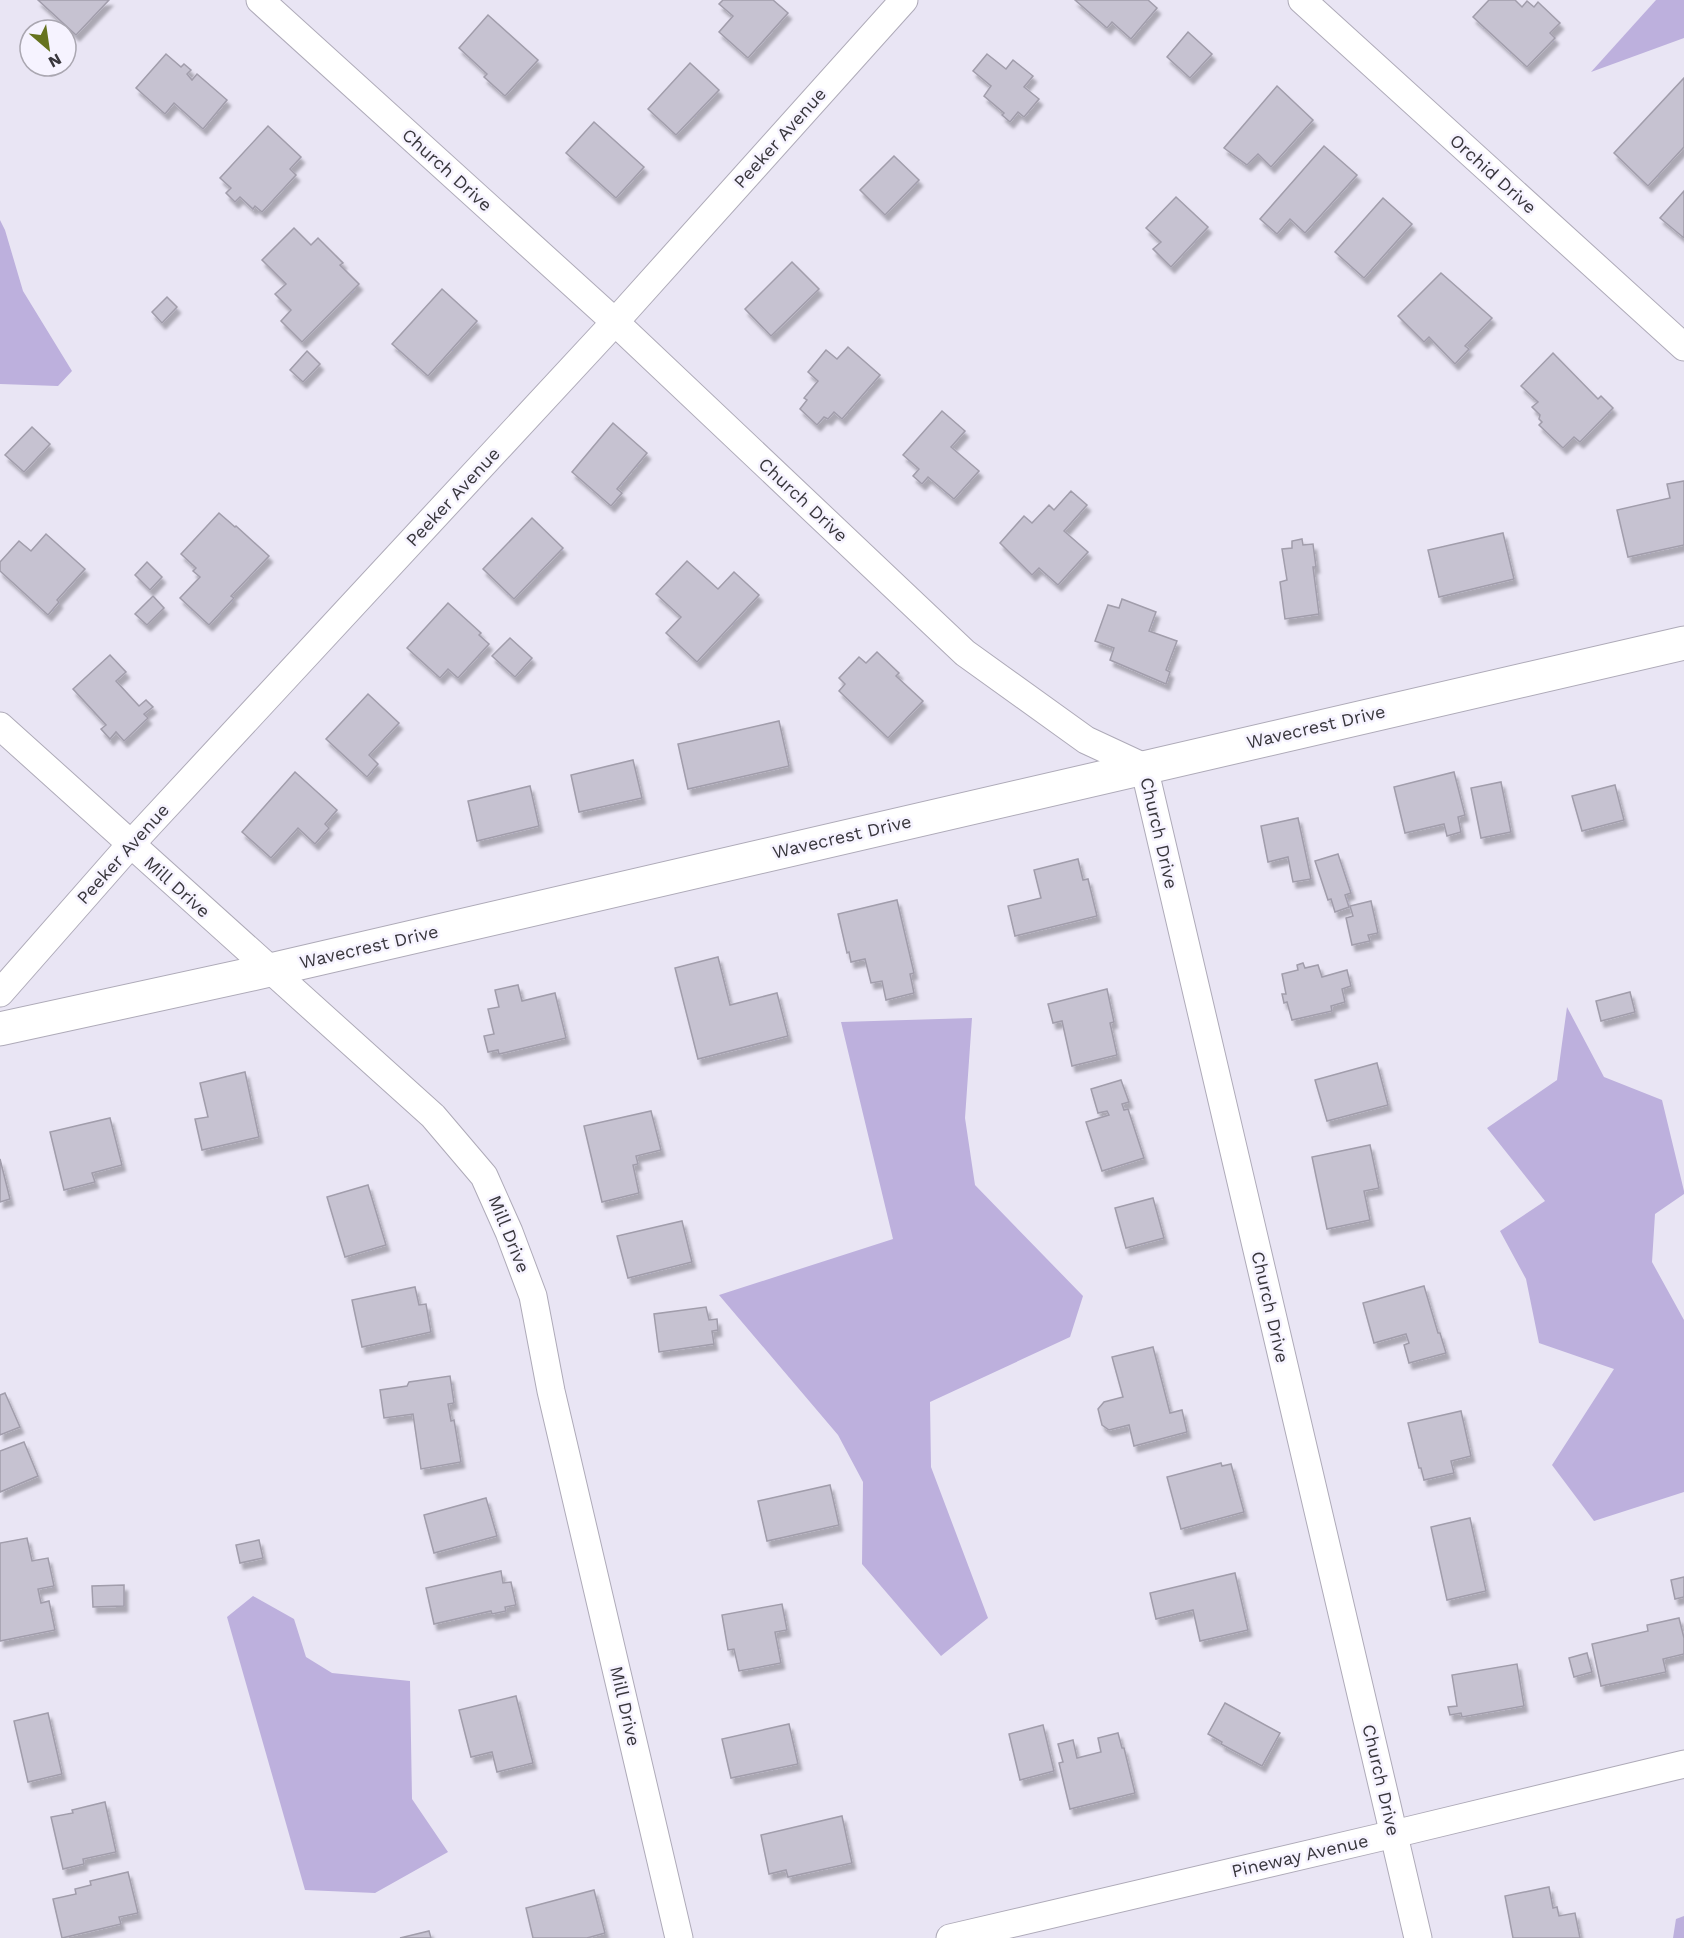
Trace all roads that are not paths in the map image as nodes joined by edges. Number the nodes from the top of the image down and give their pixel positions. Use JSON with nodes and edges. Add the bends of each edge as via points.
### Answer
{"nodes":[{"id":1,"x":260,"y":0,"type":"edge"},
{"id":2,"x":904,"y":0,"type":"edge"},
{"id":3,"x":1302,"y":0,"type":"edge"},
{"id":4,"x":615,"y":322,"type":"junction"},
{"id":5,"x":1684,"y":347,"type":"edge"},
{"id":6,"x":1684,"y":643,"type":"edge"},
{"id":7,"x":0,"y":726,"type":"edge"},
{"id":8,"x":1144,"y":767,"type":"junction"},
{"id":9,"x":130,"y":845,"type":"junction"},
{"id":10,"x":270,"y":970,"type":"junction"},
{"id":11,"x":0,"y":993,"type":"edge"},
{"id":12,"x":0,"y":1029,"type":"edge"},
{"id":13,"x":1684,"y":1764,"type":"edge"},
{"id":14,"x":1394,"y":1834,"type":"junction"},
{"id":15,"x":679,"y":1938,"type":"edge"},
{"id":16,"x":950,"y":1938,"type":"edge"},
{"id":17,"x":1418,"y":1938,"type":"edge"}],
"edges":[{"from":1,"to":4,"type":"street","name":"Church Drive"},
{"from":2,"to":4,"type":"street","name":"Peeker Avenue"},
{"from":3,"to":5,"type":"street","name":"Orchid Drive"},
{"from":4,"to":8,"type":"street","name":"Church Drive","via":[[965,653],[1086,740]]},
{"from":4,"to":9,"type":"street","name":"Peeker Avenue"},
{"from":6,"to":8,"type":"street","name":"Wavecrest Drive"},
{"from":7,"to":9,"type":"street","name":"Mill Drive"},
{"from":8,"to":10,"type":"street","name":"Wavecrest Drive"},
{"from":8,"to":14,"type":"street","name":"Church Drive"},
{"from":9,"to":10,"type":"street","name":"Mill Drive"},
{"from":9,"to":11,"type":"street","name":"Peeker Avenue"},
{"from":10,"to":12,"type":"street","name":"Wavecrest Drive"},
{"from":10,"to":15,"type":"street","name":"Mill Drive","via":[[433,1116],[484,1176],[509,1232],[533,1296],[551,1391]]},
{"from":13,"to":14,"type":"street","name":"Pineway Avenue"},
{"from":14,"to":16,"type":"street","name":"Pineway Avenue"},
{"from":14,"to":17,"type":"street","name":"Church Drive"}]}
